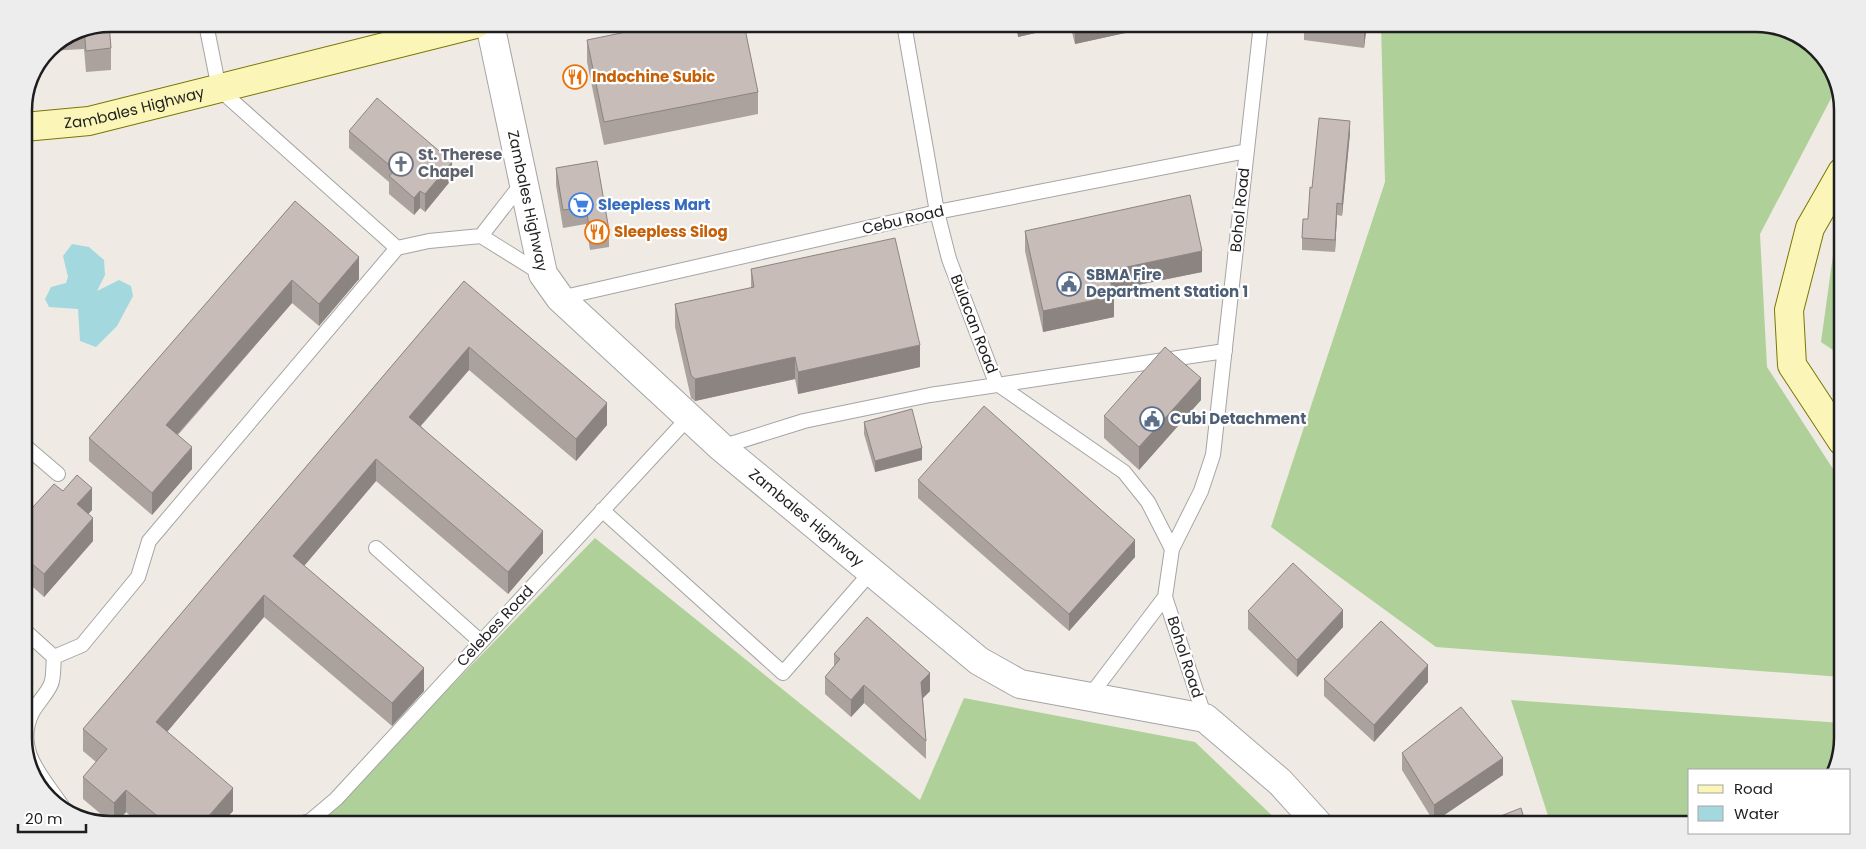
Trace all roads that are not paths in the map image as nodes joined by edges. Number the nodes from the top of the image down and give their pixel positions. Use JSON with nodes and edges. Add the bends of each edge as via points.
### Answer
{"nodes":[{"id":1,"x":208,"y":32,"type":"edge"},
{"id":2,"x":444,"y":32,"type":"edge"},
{"id":3,"x":492,"y":32,"type":"edge"},
{"id":4,"x":905,"y":32,"type":"edge"},
{"id":5,"x":1260,"y":32,"type":"edge"},
{"id":6,"x":219,"y":88,"type":"junction"},
{"id":7,"x":33,"y":126,"type":"edge"},
{"id":8,"x":1247,"y":151,"type":"junction"},
{"id":9,"x":523,"y":182,"type":"junction"},
{"id":10,"x":1833,"y":188,"type":"edge"},
{"id":11,"x":937,"y":212,"type":"junction"},
{"id":12,"x":481,"y":236,"type":"junction"},
{"id":13,"x":397,"y":248,"type":"junction"},
{"id":14,"x":543,"y":274,"type":"junction"},
{"id":15,"x":560,"y":298,"type":"junction"},
{"id":16,"x":1225,"y":352,"type":"junction"},
{"id":17,"x":996,"y":383,"type":"junction"},
{"id":18,"x":688,"y":418,"type":"junction"},
{"id":19,"x":1834,"y":428,"type":"edge"},
{"id":20,"x":721,"y":447,"type":"junction"},
{"id":21,"x":33,"y":453,"type":"edge"},
{"id":22,"x":58,"y":474,"type":"dead end"},
{"id":23,"x":602,"y":510,"type":"junction"},
{"id":24,"x":376,"y":548,"type":"dead end"},
{"id":25,"x":1172,"y":549,"type":"junction"},
{"id":26,"x":871,"y":572,"type":"junction"},
{"id":27,"x":1165,"y":597,"type":"junction"},
{"id":28,"x":33,"y":638,"type":"edge"},
{"id":29,"x":481,"y":642,"type":"junction"},
{"id":30,"x":54,"y":657,"type":"junction"},
{"id":31,"x":1089,"y":697,"type":"junction"},
{"id":32,"x":33,"y":712,"type":"edge"},
{"id":33,"x":1205,"y":718,"type":"junction"},
{"id":34,"x":316,"y":816,"type":"edge"},
{"id":35,"x":1311,"y":816,"type":"edge"}],
"edges":[{"from":1,"to":6,"type":"lane"},
{"from":2,"to":6,"type":"main road","name":"Zambales Highway"},
{"from":3,"to":9,"type":"street","name":"Zambales Highway"},
{"from":4,"to":11,"type":"lane","name":"Bulacan Road"},
{"from":5,"to":8,"type":"lane","name":"Bohol Road"},
{"from":6,"to":7,"type":"main road","name":"Zambales Highway","via":[[89,121]]},
{"from":6,"to":13,"type":"lane"},
{"from":8,"to":11,"type":"lane","name":"Cebu Road"},
{"from":8,"to":16,"type":"lane","name":"Bohol Road"},
{"from":9,"to":12,"type":"lane"},
{"from":9,"to":14,"type":"street","name":"Zambales Highway"},
{"from":10,"to":19,"type":"main road","via":[[1810,228],[1789,310],[1792,365]]},
{"from":11,"to":15,"type":"lane","name":"Cebu Road"},
{"from":11,"to":17,"type":"lane","name":"Bulacan Road","via":[[949,258]]},
{"from":12,"to":13,"type":"lane"},
{"from":12,"to":14,"type":"lane"},
{"from":13,"to":30,"type":"lane","via":[[148,541],[138,578],[82,645]]},
{"from":14,"to":15,"type":"street","name":"Zambales Highway"},
{"from":15,"to":18,"type":"street","name":"Zambales Highway"},
{"from":16,"to":17,"type":"lane"},
{"from":16,"to":25,"type":"lane","name":"Bohol Road","via":[[1213,455],[1201,491]]},
{"from":17,"to":20,"type":"lane","via":[[804,421]]},
{"from":17,"to":25,"type":"lane","name":"Bulacan Road","via":[[1124,472],[1148,502]]},
{"from":18,"to":20,"type":"street","name":"Zambales Highway"},
{"from":18,"to":23,"type":"lane","name":"Celebes Road"},
{"from":20,"to":26,"type":"street","name":"Zambales Highway"},
{"from":21,"to":22,"type":"lane"},
{"from":23,"to":26,"type":"lane","via":[[783,673]]},
{"from":23,"to":29,"type":"lane","name":"Celebes Road"},
{"from":24,"to":29,"type":"lane"},
{"from":25,"to":27,"type":"lane","name":"Bohol Road"},
{"from":26,"to":31,"type":"street","name":"Zambales Highway","via":[[979,661],[1020,684]]},
{"from":27,"to":31,"type":"lane","name":"Bohol Road"},
{"from":27,"to":33,"type":"lane","name":"Bohol Road"},
{"from":28,"to":30,"type":"lane"},
{"from":29,"to":34,"type":"lane","name":"Celebes Road","via":[[336,799]]},
{"from":30,"to":32,"type":"lane","via":[[52,683]]},
{"from":31,"to":33,"type":"street","name":"Zambales Highway"},
{"from":33,"to":35,"type":"street","via":[[1280,782]]}]}
